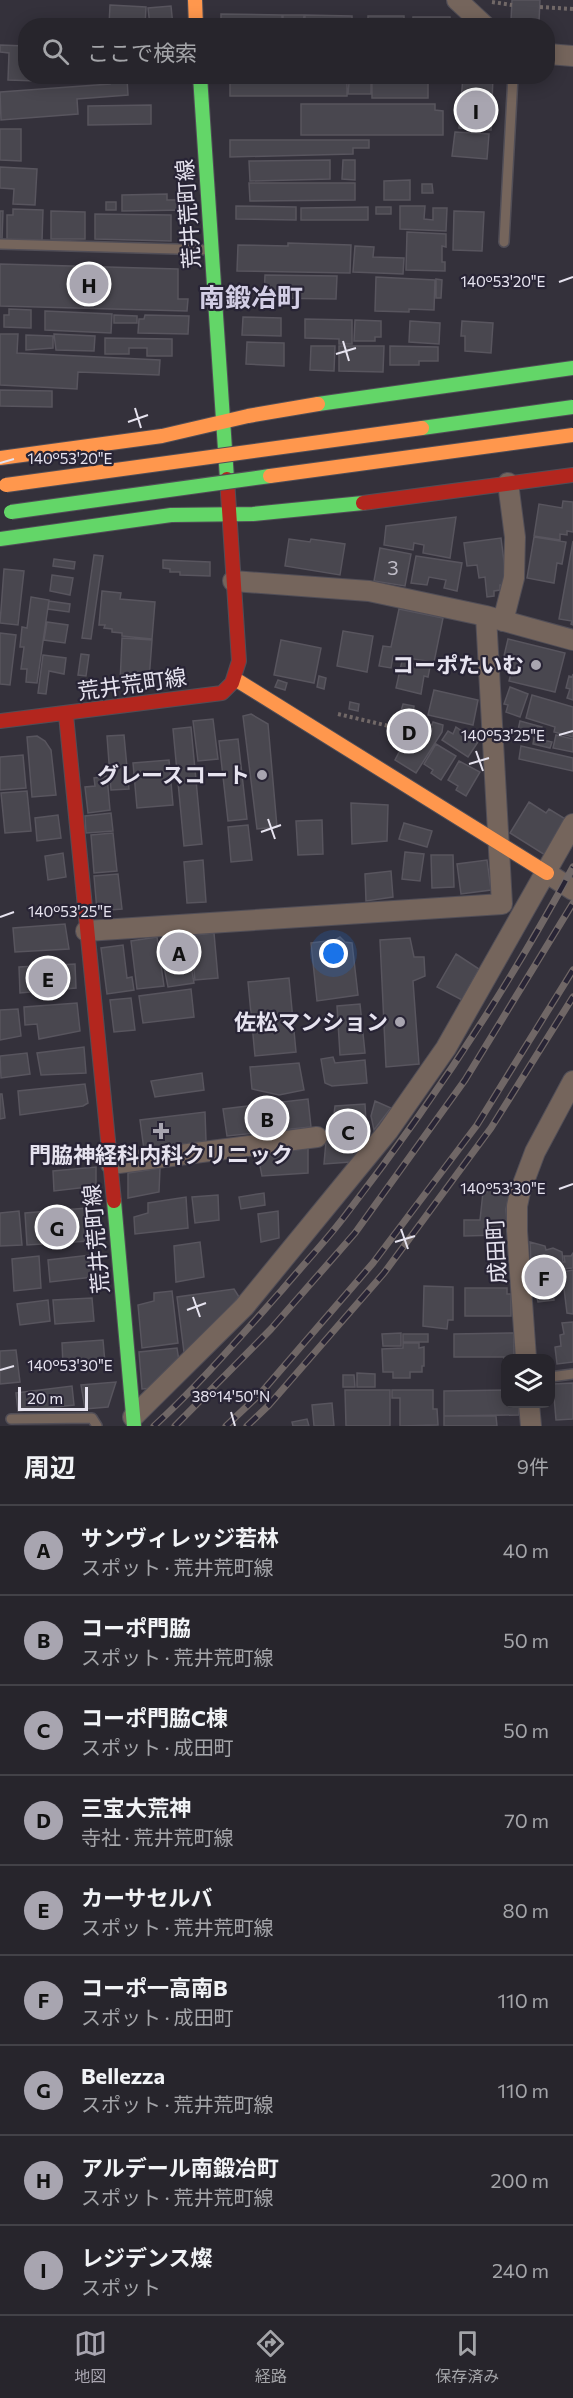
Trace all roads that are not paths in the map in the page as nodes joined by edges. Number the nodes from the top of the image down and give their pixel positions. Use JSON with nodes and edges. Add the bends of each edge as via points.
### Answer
{"nodes":[{"id":1,"x":195,"y":0,"type":"edge"},
{"id":2,"x":458,"y":0,"type":"edge"},
{"id":3,"x":196,"y":18,"type":"edge"},
{"id":4,"x":477,"y":18,"type":"edge"},
{"id":5,"x":555,"y":55,"type":"edge"},
{"id":6,"x":573,"y":56,"type":"edge"},
{"id":7,"x":201,"y":84,"type":"edge"},
{"id":8,"x":513,"y":84,"type":"edge"},
{"id":9,"x":504,"y":242,"type":"dead end"},
{"id":10,"x":0,"y":244,"type":"edge"},
{"id":11,"x":212,"y":250,"type":"junction"},
{"id":12,"x":573,"y":368,"type":"edge"},
{"id":13,"x":573,"y":407,"type":"edge"},
{"id":14,"x":224,"y":422,"type":"junction"},
{"id":15,"x":573,"y":435,"type":"edge"},
{"id":16,"x":162,"y":436,"type":"junction"},
{"id":17,"x":0,"y":458,"type":"edge"},
{"id":18,"x":573,"y":475,"type":"edge"},
{"id":19,"x":508,"y":483,"type":"junction"},
{"id":20,"x":3,"y":486,"type":"edge"},
{"id":21,"x":6,"y":513,"type":"edge"},
{"id":22,"x":231,"y":514,"type":"junction"},
{"id":23,"x":171,"y":515,"type":"junction"},
{"id":24,"x":0,"y":539,"type":"edge"},
{"id":25,"x":234,"y":581,"type":"junction"},
{"id":26,"x":495,"y":619,"type":"junction"},
{"id":27,"x":573,"y":640,"type":"edge"},
{"id":28,"x":235,"y":679,"type":"junction"},
{"id":29,"x":66,"y":715,"type":"junction"},
{"id":30,"x":0,"y":721,"type":"edge"},
{"id":31,"x":573,"y":824,"type":"edge"},
{"id":32,"x":499,"y":840,"type":"junction"},
{"id":33,"x":547,"y":873,"type":"junction"},
{"id":34,"x":573,"y":890,"type":"edge"},
{"id":35,"x":86,"y":931,"type":"junction"},
{"id":36,"x":573,"y":1081,"type":"edge"},
{"id":37,"x":317,"y":1137,"type":"dead end"},
{"id":38,"x":111,"y":1164,"type":"junction"},
{"id":39,"x":526,"y":1354,"type":"edge"},
{"id":40,"x":573,"y":1374,"type":"edge"},
{"id":41,"x":555,"y":1376,"type":"edge"},
{"id":42,"x":529,"y":1408,"type":"edge"},
{"id":43,"x":11,"y":1419,"type":"dead end"},
{"id":44,"x":130,"y":1423,"type":"edge"},
{"id":45,"x":97,"y":1426,"type":"edge"},
{"id":46,"x":531,"y":1426,"type":"edge"}],
"edges":[{"from":1,"to":3,"type":"street"},
{"from":2,"to":4,"type":"street"},
{"from":5,"to":6,"type":"street"},
{"from":7,"to":11,"type":"street","name":"荒井荒町線"},
{"from":8,"to":9,"type":"lane"},
{"from":10,"to":11,"type":"lane"},
{"from":11,"to":14,"type":"street","name":"荒井荒町線"},
{"from":12,"to":14,"type":"street","via":[[379,394]]},
{"from":13,"to":20,"type":"street","bridge":true},
{"from":14,"to":16,"type":"street"},
{"from":14,"to":22,"type":"street","name":"荒井荒町線"},
{"from":15,"to":21,"type":"street","bridge":true},
{"from":16,"to":17,"type":"street"},
{"from":16,"to":23,"type":"street"},
{"from":18,"to":19,"type":"street"},
{"from":19,"to":22,"type":"street","via":[[352,504]]},
{"from":19,"to":26,"type":"street","via":[[515,537],[514,578]]},
{"from":22,"to":23,"type":"street"},
{"from":22,"to":25,"type":"street","name":"荒井荒町線"},
{"from":23,"to":24,"type":"street"},
{"from":25,"to":26,"type":"street","via":[[369,591]]},
{"from":25,"to":28,"type":"street","name":"荒井荒町線","via":[[238,661]]},
{"from":26,"to":27,"type":"street"},
{"from":26,"to":32,"type":"street"},
{"from":28,"to":29,"type":"street","name":"荒井荒町線","via":[[222,693]]},
{"from":28,"to":32,"type":"street"},
{"from":29,"to":30,"type":"street"},
{"from":29,"to":35,"type":"street","name":"荒井荒町線"},
{"from":31,"to":33,"type":"street"},
{"from":32,"to":33,"type":"street"},
{"from":32,"to":35,"type":"street","via":[[502,904]]},
{"from":33,"to":34,"type":"street"},
{"from":33,"to":44,"type":"street","via":[[446,1048],[387,1131],[244,1307]]},
{"from":35,"to":38,"type":"street","name":"荒井荒町線"},
{"from":36,"to":39,"type":"street","name":"成田町","via":[[535,1152],[520,1192],[517,1231]]},
{"from":37,"to":38,"type":"street"},
{"from":38,"to":44,"type":"street","name":"荒井荒町線"},
{"from":40,"to":41,"type":"lane"},
{"from":42,"to":46,"type":"street"},
{"from":43,"to":45,"type":"lane","via":[[92,1419]]}]}
